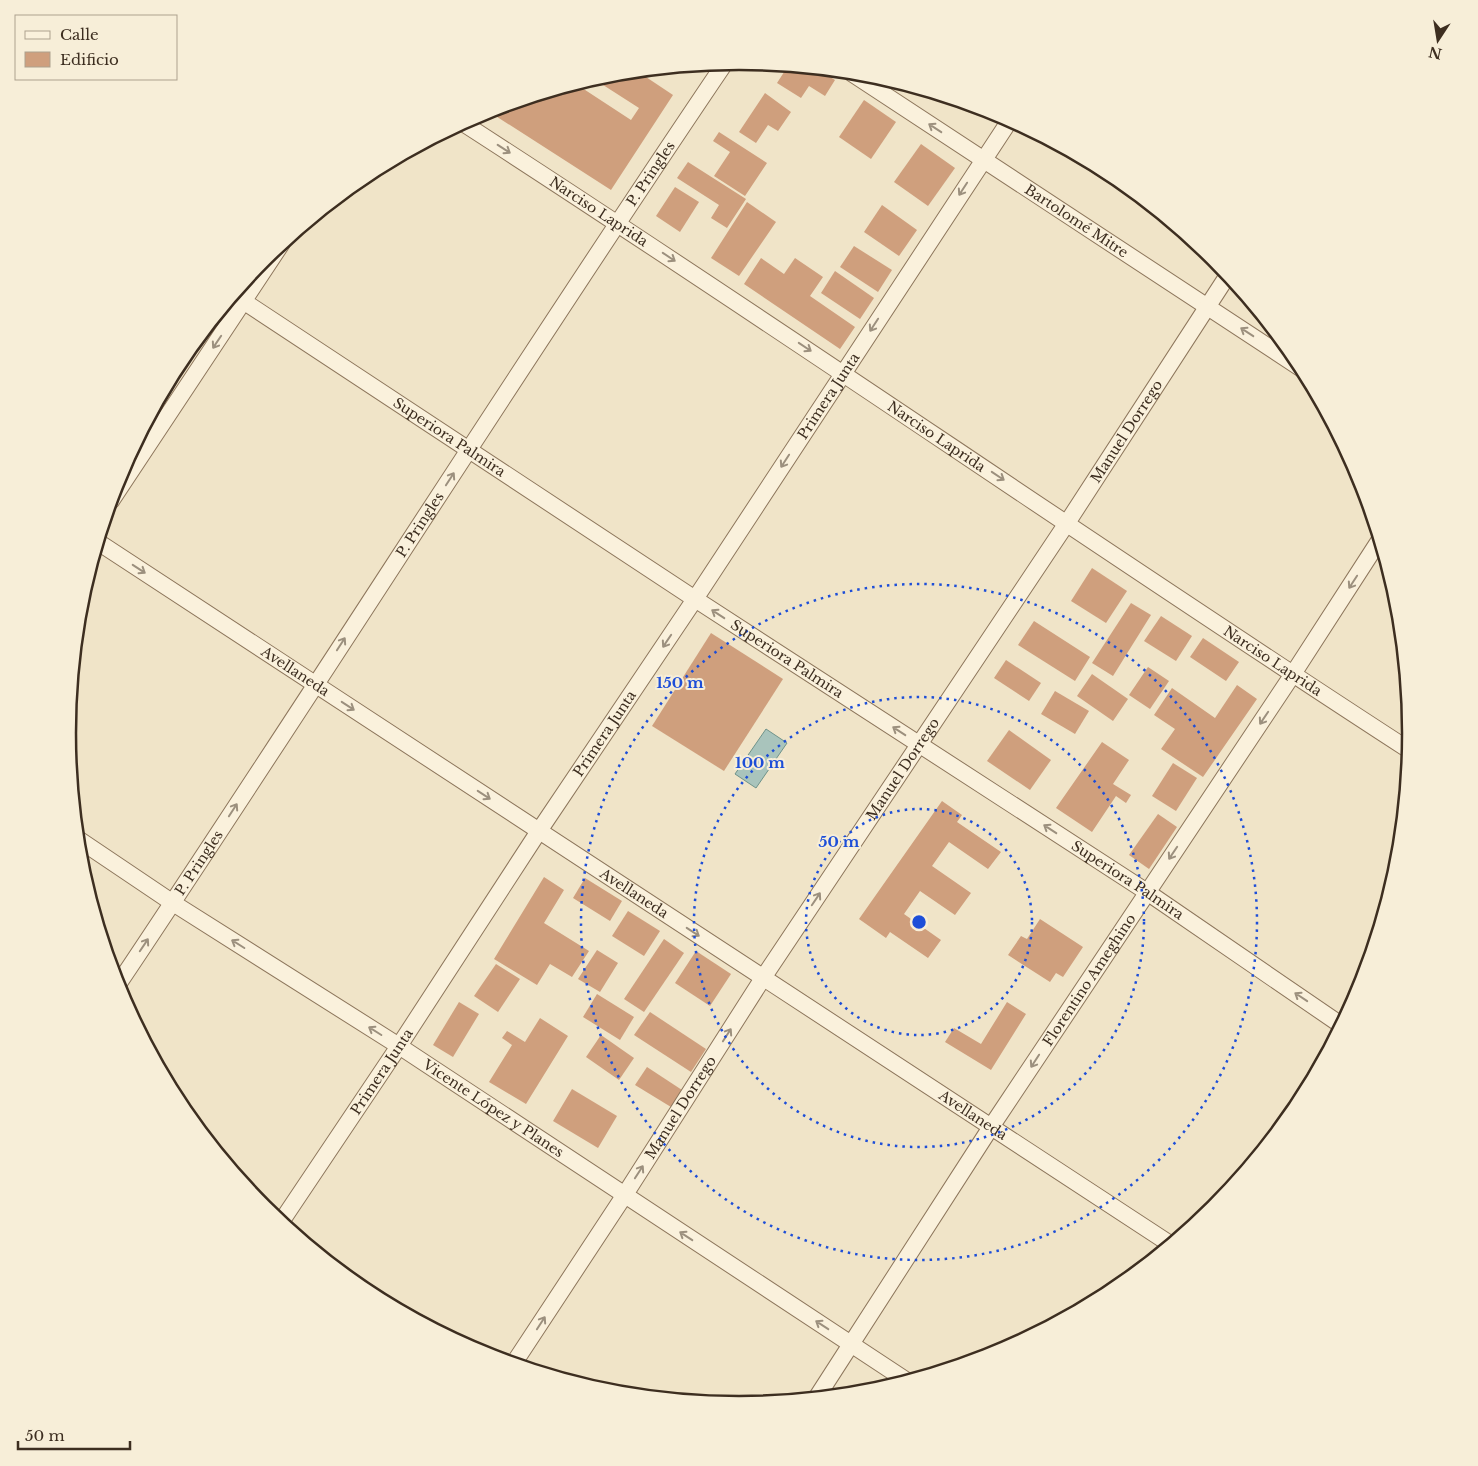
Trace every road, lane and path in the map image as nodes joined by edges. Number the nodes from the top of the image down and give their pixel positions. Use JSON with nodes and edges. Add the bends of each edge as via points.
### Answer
{"nodes":[{"id":1,"x":720,"y":70,"type":"edge"},
{"id":2,"x":866,"y":83,"type":"edge"},
{"id":3,"x":1006,"y":126,"type":"edge"},
{"id":4,"x":469,"y":127,"type":"edge"},
{"id":5,"x":983,"y":159,"type":"junction"},
{"id":6,"x":617,"y":222,"type":"junction"},
{"id":7,"x":1224,"y":281,"type":"edge"},
{"id":8,"x":239,"y":298,"type":"edge"},
{"id":9,"x":238,"y":299,"type":"edge"},
{"id":10,"x":1207,"y":306,"type":"junction"},
{"id":11,"x":1285,"y":358,"type":"edge"},
{"id":12,"x":843,"y":372,"type":"junction"},
{"id":13,"x":470,"y":450,"type":"junction"},
{"id":14,"x":129,"y":472,"type":"edge"},
{"id":15,"x":1067,"y":523,"type":"junction"},
{"id":16,"x":104,"y":546,"type":"edge"},
{"id":17,"x":1375,"y":547,"type":"edge"},
{"id":18,"x":695,"y":599,"type":"junction"},
{"id":19,"x":1293,"y":674,"type":"junction"},
{"id":20,"x":315,"y":684,"type":"junction"},
{"id":21,"x":919,"y":744,"type":"junction"},
{"id":22,"x":1402,"y":745,"type":"edge"},
{"id":23,"x":539,"y":831,"type":"junction"},
{"id":24,"x":86,"y":844,"type":"edge"},
{"id":25,"x":1147,"y":892,"type":"junction"},
{"id":26,"x":173,"y":903,"type":"junction"},
{"id":27,"x":123,"y":978,"type":"edge"},
{"id":28,"x":763,"y":978,"type":"junction"},
{"id":29,"x":1336,"y":1022,"type":"edge"},
{"id":30,"x":399,"y":1046,"type":"junction"},
{"id":31,"x":991,"y":1127,"type":"junction"},
{"id":32,"x":624,"y":1196,"type":"junction"},
{"id":33,"x":285,"y":1216,"type":"edge"},
{"id":34,"x":1165,"y":1241,"type":"edge"},
{"id":35,"x":852,"y":1344,"type":"junction"},
{"id":36,"x":517,"y":1358,"type":"edge"},
{"id":37,"x":899,"y":1376,"type":"edge"},
{"id":38,"x":821,"y":1391,"type":"edge"}],
"edges":[{"from":1,"to":6,"type":"street","name":"P. Pringles"},
{"from":5,"to":2,"type":"street","name":"Bartolomé Mitre","one_way":true},
{"from":3,"to":5,"type":"street","name":"Primera Junta"},
{"from":4,"to":6,"type":"street","name":"Narciso Laprida","one_way":true},
{"from":5,"to":10,"type":"street","name":"Bartolomé Mitre"},
{"from":5,"to":12,"type":"street","name":"Primera Junta","one_way":true},
{"from":6,"to":12,"type":"street","name":"Narciso Laprida","one_way":true},
{"from":6,"to":13,"type":"street","name":"P. Pringles"},
{"from":7,"to":10,"type":"street","name":"Manuel Dorrego"},
{"from":8,"to":13,"type":"street","name":"Superiora Palmira"},
{"from":9,"to":14,"type":"street","one_way":true},
{"from":11,"to":10,"type":"street","name":"Bartolomé Mitre","one_way":true},
{"from":10,"to":15,"type":"street","name":"Manuel Dorrego"},
{"from":12,"to":15,"type":"street","name":"Narciso Laprida","one_way":true},
{"from":12,"to":18,"type":"street","name":"Primera Junta","one_way":true},
{"from":13,"to":18,"type":"street","name":"Superiora Palmira"},
{"from":20,"to":13,"type":"street","name":"P. Pringles","one_way":true},
{"from":15,"to":19,"type":"street","name":"Narciso Laprida"},
{"from":15,"to":21,"type":"street","name":"Manuel Dorrego"},
{"from":16,"to":20,"type":"street","name":"Avellaneda","one_way":true},
{"from":17,"to":19,"type":"street","name":"Florentino Ameghino","one_way":true},
{"from":21,"to":18,"type":"street","name":"Superiora Palmira","one_way":true},
{"from":18,"to":23,"type":"street","name":"Primera Junta","one_way":true},
{"from":19,"to":22,"type":"street","name":"Narciso Laprida"},
{"from":19,"to":25,"type":"street","name":"Florentino Ameghino","one_way":true},
{"from":20,"to":23,"type":"street","name":"Avellaneda","one_way":true},
{"from":26,"to":20,"type":"street","name":"P. Pringles","one_way":true},
{"from":25,"to":21,"type":"street","name":"Superiora Palmira","one_way":true},
{"from":28,"to":21,"type":"street","name":"Manuel Dorrego","one_way":true},
{"from":23,"to":28,"type":"street","name":"Avellaneda","one_way":true},
{"from":23,"to":30,"type":"street","name":"Primera Junta"},
{"from":24,"to":26,"type":"street","name":"Vicente López y Planes"},
{"from":29,"to":25,"type":"street","name":"Superiora Palmira","one_way":true},
{"from":25,"to":31,"type":"street","name":"Florentino Ameghino","one_way":true},
{"from":27,"to":26,"type":"street","name":"P. Pringles","one_way":true},
{"from":30,"to":26,"type":"street","name":"Vicente López y Planes","one_way":true},
{"from":28,"to":31,"type":"street","name":"Avellaneda"},
{"from":32,"to":28,"type":"street","name":"Manuel Dorrego","one_way":true},
{"from":30,"to":32,"type":"street","name":"Vicente López y Planes"},
{"from":30,"to":33,"type":"street","name":"Primera Junta"},
{"from":31,"to":34,"type":"street","name":"Avellaneda"},
{"from":31,"to":35,"type":"street","name":"Florentino Ameghino"},
{"from":35,"to":32,"type":"street","name":"Vicente López y Planes","one_way":true},
{"from":36,"to":32,"type":"street","name":"Manuel Dorrego","one_way":true},
{"from":35,"to":37,"type":"street","name":"Vicente López y Planes"},
{"from":35,"to":38,"type":"street","name":"Florentino Ameghino"}]}
